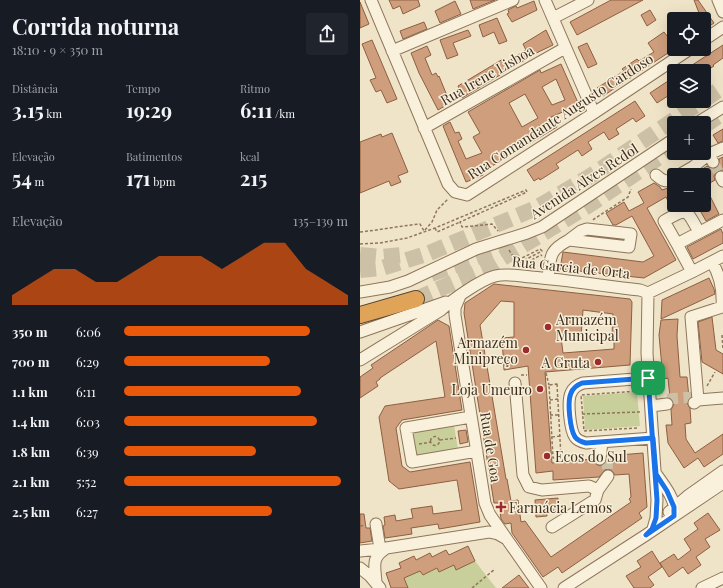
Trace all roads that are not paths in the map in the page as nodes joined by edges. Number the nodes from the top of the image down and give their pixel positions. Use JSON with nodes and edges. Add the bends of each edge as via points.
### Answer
{"nodes":[{"id":1,"x":371,"y":0,"type":"edge"},
{"id":2,"x":513,"y":0,"type":"edge"},
{"id":3,"x":545,"y":0,"type":"edge"},
{"id":4,"x":588,"y":0,"type":"edge"},
{"id":5,"x":718,"y":0,"type":"edge"},
{"id":6,"x":723,"y":12,"type":"edge"},
{"id":7,"x":553,"y":18,"type":"junction"},
{"id":8,"x":723,"y":27,"type":"edge"},
{"id":9,"x":711,"y":35,"type":"edge"},
{"id":10,"x":565,"y":48,"type":"junction"},
{"id":11,"x":392,"y":52,"type":"junction"},
{"id":12,"x":680,"y":56,"type":"edge"},
{"id":13,"x":723,"y":107,"type":"edge"},
{"id":14,"x":594,"y":113,"type":"junction"},
{"id":15,"x":708,"y":116,"type":"edge"},
{"id":16,"x":424,"y":128,"type":"junction"},
{"id":17,"x":667,"y":144,"type":"edge"},
{"id":18,"x":723,"y":148,"type":"edge"},
{"id":19,"x":711,"y":153,"type":"edge"},
{"id":20,"x":702,"y":160,"type":"edge"},
{"id":21,"x":691,"y":168,"type":"edge"},
{"id":22,"x":656,"y":175,"type":"dead end"},
{"id":23,"x":667,"y":182,"type":"edge"},
{"id":24,"x":723,"y":220,"type":"edge"},
{"id":25,"x":699,"y":232,"type":"junction"},
{"id":26,"x":569,"y":240,"type":"junction"},
{"id":27,"x":677,"y":244,"type":"junction"},
{"id":28,"x":723,"y":256,"type":"edge"},
{"id":29,"x":712,"y":262,"type":"junction"},
{"id":30,"x":692,"y":272,"type":"junction"},
{"id":31,"x":548,"y":278,"type":"junction"},
{"id":32,"x":360,"y":286,"type":"edge"},
{"id":33,"x":371,"y":289,"type":"junction"},
{"id":34,"x":360,"y":292,"type":"edge"},
{"id":35,"x":648,"y":293,"type":"junction"},
{"id":36,"x":455,"y":298,"type":"junction"},
{"id":37,"x":416,"y":299,"type":"tunnel mouth"},
{"id":38,"x":360,"y":315,"type":"edge"},
{"id":39,"x":360,"y":332,"type":"edge"},
{"id":40,"x":360,"y":360,"type":"edge"},
{"id":41,"x":648,"y":378,"type":"junction"},
{"id":42,"x":515,"y":383,"type":"dead end"},
{"id":43,"x":723,"y":398,"type":"edge"},
{"id":44,"x":667,"y":402,"type":"tunnel mouth"},
{"id":45,"x":648,"y":406,"type":"junction"},
{"id":46,"x":471,"y":417,"type":"junction"},
{"id":47,"x":653,"y":438,"type":"junction"},
{"id":48,"x":602,"y":442,"type":"junction"},
{"id":49,"x":477,"y":451,"type":"junction"},
{"id":50,"x":603,"y":459,"type":"tunnel mouth"},
{"id":51,"x":723,"y":471,"type":"edge"},
{"id":52,"x":656,"y":474,"type":"junction"},
{"id":53,"x":723,"y":483,"type":"edge"},
{"id":54,"x":667,"y":491,"type":"junction"},
{"id":55,"x":689,"y":495,"type":"junction"},
{"id":56,"x":657,"y":500,"type":"junction"},
{"id":57,"x":673,"y":512,"type":"junction"},
{"id":58,"x":376,"y":524,"type":"dead end"},
{"id":59,"x":552,"y":527,"type":"dead end"},
{"id":60,"x":649,"y":532,"type":"junction"},
{"id":61,"x":507,"y":540,"type":"junction"},
{"id":62,"x":382,"y":549,"type":"junction"},
{"id":63,"x":360,"y":551,"type":"edge"},
{"id":64,"x":360,"y":568,"type":"edge"},
{"id":65,"x":723,"y":578,"type":"edge"},
{"id":66,"x":378,"y":585,"type":"edge"},
{"id":67,"x":541,"y":588,"type":"edge"},
{"id":68,"x":564,"y":588,"type":"edge"},
{"id":69,"x":702,"y":588,"type":"edge"}],
"edges":[{"from":1,"to":11,"type":"street"},
{"from":2,"to":11,"type":"street"},
{"from":3,"to":7,"type":"street"},
{"from":4,"to":7,"type":"street"},
{"from":5,"to":6,"type":"street"},
{"from":7,"to":10,"type":"street"},
{"from":8,"to":9,"type":"street"},
{"from":10,"to":14,"type":"street"},
{"from":10,"to":16,"type":"street","name":"Rua Irene Lisboa"},
{"from":11,"to":16,"type":"street"},
{"from":12,"to":14,"type":"street","name":"Rua Comandante Augusto Cardoso"},
{"from":13,"to":15,"type":"street"},
{"from":14,"to":16,"type":"street","name":"Rua Comandante Augusto Cardoso","via":[[467,195],[455,192],[448,184]]},
{"from":17,"to":33,"type":"street","name":"Avenida Alves Redol","via":[[542,227],[476,249],[408,281],[390,287]]},
{"from":18,"to":19,"type":"street"},
{"from":20,"to":21,"type":"street"},
{"from":22,"to":23,"type":"street"},
{"from":24,"to":25,"type":"street"},
{"from":25,"to":27,"type":"street"},
{"from":25,"to":27,"type":"street","via":[[688,213],[680,212],[664,221]]},
{"from":26,"to":26,"type":"street","via":[[629,247],[631,234],[584,229]]},
{"from":26,"to":31,"type":"street","via":[[552,253]]},
{"from":27,"to":30,"type":"street"},
{"from":28,"to":29,"type":"street"},
{"from":29,"to":30,"type":"street"},
{"from":29,"to":43,"type":"street","via":[[722,290],[722,307],[691,317],[695,400]]},
{"from":30,"to":35,"type":"street"},
{"from":31,"to":35,"type":"street","name":"Rua Garcia de Orta"},
{"from":31,"to":36,"type":"street","name":"Rua Garcia de Orta","via":[[499,275]]},
{"from":32,"to":33,"type":"street","name":"Avenida Alves Redol"},
{"from":33,"to":34,"type":"street","name":"Avenida Alves Redol"},
{"from":35,"to":41,"type":"street"},
{"from":36,"to":39,"type":"street"},
{"from":36,"to":40,"type":"street","name":"Rua Garcia de Orta","via":[[441,310]]},
{"from":36,"to":46,"type":"street","name":"Rua de Goa","via":[[455,315]]},
{"from":37,"to":38,"type":"highway"},
{"from":41,"to":45,"type":"street"},
{"from":41,"to":48,"type":"street","via":[[582,383],[570,395],[565,415],[576,437],[586,443]]},
{"from":42,"to":59,"type":"street","via":[[523,475],[529,487],[542,490],[590,486],[603,481],[595,500]]},
{"from":44,"to":45,"type":"street"},
{"from":45,"to":47,"type":"street"},
{"from":46,"to":49,"type":"street","name":"Rua de Goa"},
{"from":46,"to":49,"type":"street","via":[[406,428],[408,446],[412,462]]},
{"from":47,"to":48,"type":"street"},
{"from":47,"to":52,"type":"street"},
{"from":48,"to":50,"type":"street"},
{"from":49,"to":61,"type":"street","name":"Rua de Goa","via":[[487,509]]},
{"from":51,"to":55,"type":"street"},
{"from":52,"to":54,"type":"street"},
{"from":52,"to":56,"type":"street"},
{"from":53,"to":57,"type":"street"},
{"from":54,"to":55,"type":"street"},
{"from":54,"to":57,"type":"street"},
{"from":55,"to":57,"type":"street"},
{"from":56,"to":57,"type":"street","via":[[660,505]]},
{"from":56,"to":60,"type":"street","via":[[656,518]]},
{"from":57,"to":60,"type":"street"},
{"from":58,"to":62,"type":"street"},
{"from":60,"to":68,"type":"street"},
{"from":61,"to":62,"type":"street","via":[[489,532]]},
{"from":61,"to":67,"type":"street","name":"Rua de Goa"},
{"from":62,"to":63,"type":"street"},
{"from":62,"to":66,"type":"street","via":[[375,560]]},
{"from":64,"to":66,"type":"street"},
{"from":65,"to":69,"type":"street"}]}
